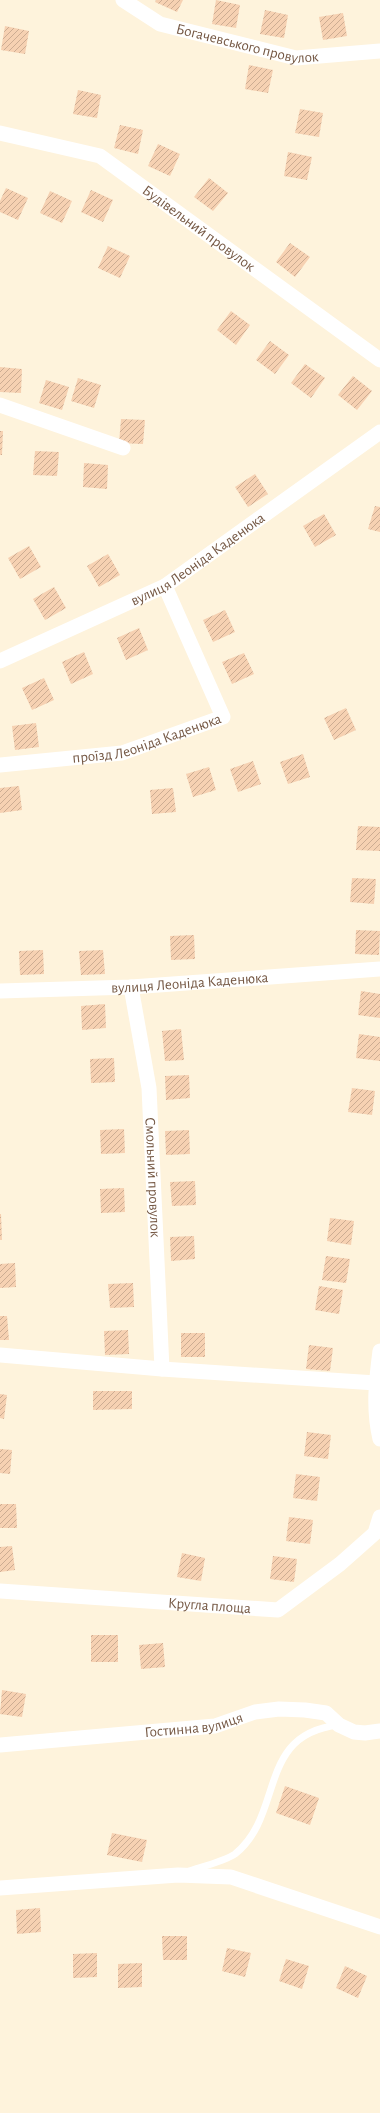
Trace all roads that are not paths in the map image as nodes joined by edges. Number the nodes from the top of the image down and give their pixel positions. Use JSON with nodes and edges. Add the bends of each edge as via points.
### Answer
{"nodes":[{"id":1,"x":123,"y":0,"type":"edge"},
{"id":2,"x":380,"y":51,"type":"edge"},
{"id":3,"x":0,"y":133,"type":"edge"},
{"id":4,"x":380,"y":360,"type":"edge"},
{"id":5,"x":0,"y":405,"type":"edge"},
{"id":6,"x":380,"y":432,"type":"edge"},
{"id":7,"x":123,"y":448,"type":"dead end"},
{"id":8,"x":165,"y":586,"type":"junction"},
{"id":9,"x":0,"y":661,"type":"edge"},
{"id":10,"x":0,"y":765,"type":"edge"},
{"id":11,"x":380,"y":970,"type":"edge"},
{"id":12,"x":132,"y":987,"type":"junction"},
{"id":13,"x":0,"y":991,"type":"edge"},
{"id":14,"x":380,"y":1351,"type":"edge"},
{"id":15,"x":0,"y":1355,"type":"edge"},
{"id":16,"x":162,"y":1369,"type":"junction"},
{"id":17,"x":378,"y":1382,"type":"edge"},
{"id":18,"x":378,"y":1425,"type":"edge"},
{"id":19,"x":380,"y":1439,"type":"edge"},
{"id":20,"x":380,"y":1518,"type":"edge"},
{"id":21,"x":0,"y":1591,"type":"edge"},
{"id":22,"x":339,"y":1725,"type":"junction"},
{"id":23,"x":380,"y":1731,"type":"edge"},
{"id":24,"x":0,"y":1745,"type":"edge"},
{"id":25,"x":178,"y":1875,"type":"junction"},
{"id":26,"x":0,"y":1888,"type":"edge"},
{"id":27,"x":380,"y":1927,"type":"edge"}],
"edges":[{"from":1,"to":2,"type":"street","name":"Богачевського провулок","via":[[160,24],[296,58]]},
{"from":3,"to":4,"type":"street","name":"Будівельний провулок","via":[[100,156]]},
{"from":5,"to":7,"type":"street"},
{"from":6,"to":8,"type":"street","name":"вулиця Леоніда Каденюка"},
{"from":8,"to":9,"type":"street","name":"вулиця Леоніда Каденюка"},
{"from":8,"to":10,"type":"street","name":"проїзд Леоніда Каденюка","via":[[223,717],[122,753]]},
{"from":11,"to":12,"type":"street","name":"вулиця Леоніда Каденюка"},
{"from":12,"to":13,"type":"street","name":"вулиця Леоніда Каденюка"},
{"from":12,"to":16,"type":"street","name":"Смольний провулок","via":[[149,1088]]},
{"from":14,"to":17,"type":"street"},
{"from":15,"to":16,"type":"street"},
{"from":16,"to":17,"type":"street"},
{"from":17,"to":18,"type":"street"},
{"from":18,"to":19,"type":"street"},
{"from":20,"to":21,"type":"street","name":"Кругла площа","via":[[375,1533],[340,1564],[278,1610]]},
{"from":22,"to":23,"type":"street","name":"Гостинна вулиця","via":[[354,1732]]},
{"from":22,"to":24,"type":"street","name":"Гостинна вулиця","via":[[326,1713],[279,1710],[255,1712],[215,1726]]},
{"from":22,"to":25,"type":"lane","via":[[322,1727],[292,1744],[282,1758],[253,1833],[234,1855]]},
{"from":25,"to":26,"type":"street"},
{"from":25,"to":27,"type":"street","via":[[231,1877]]}]}
